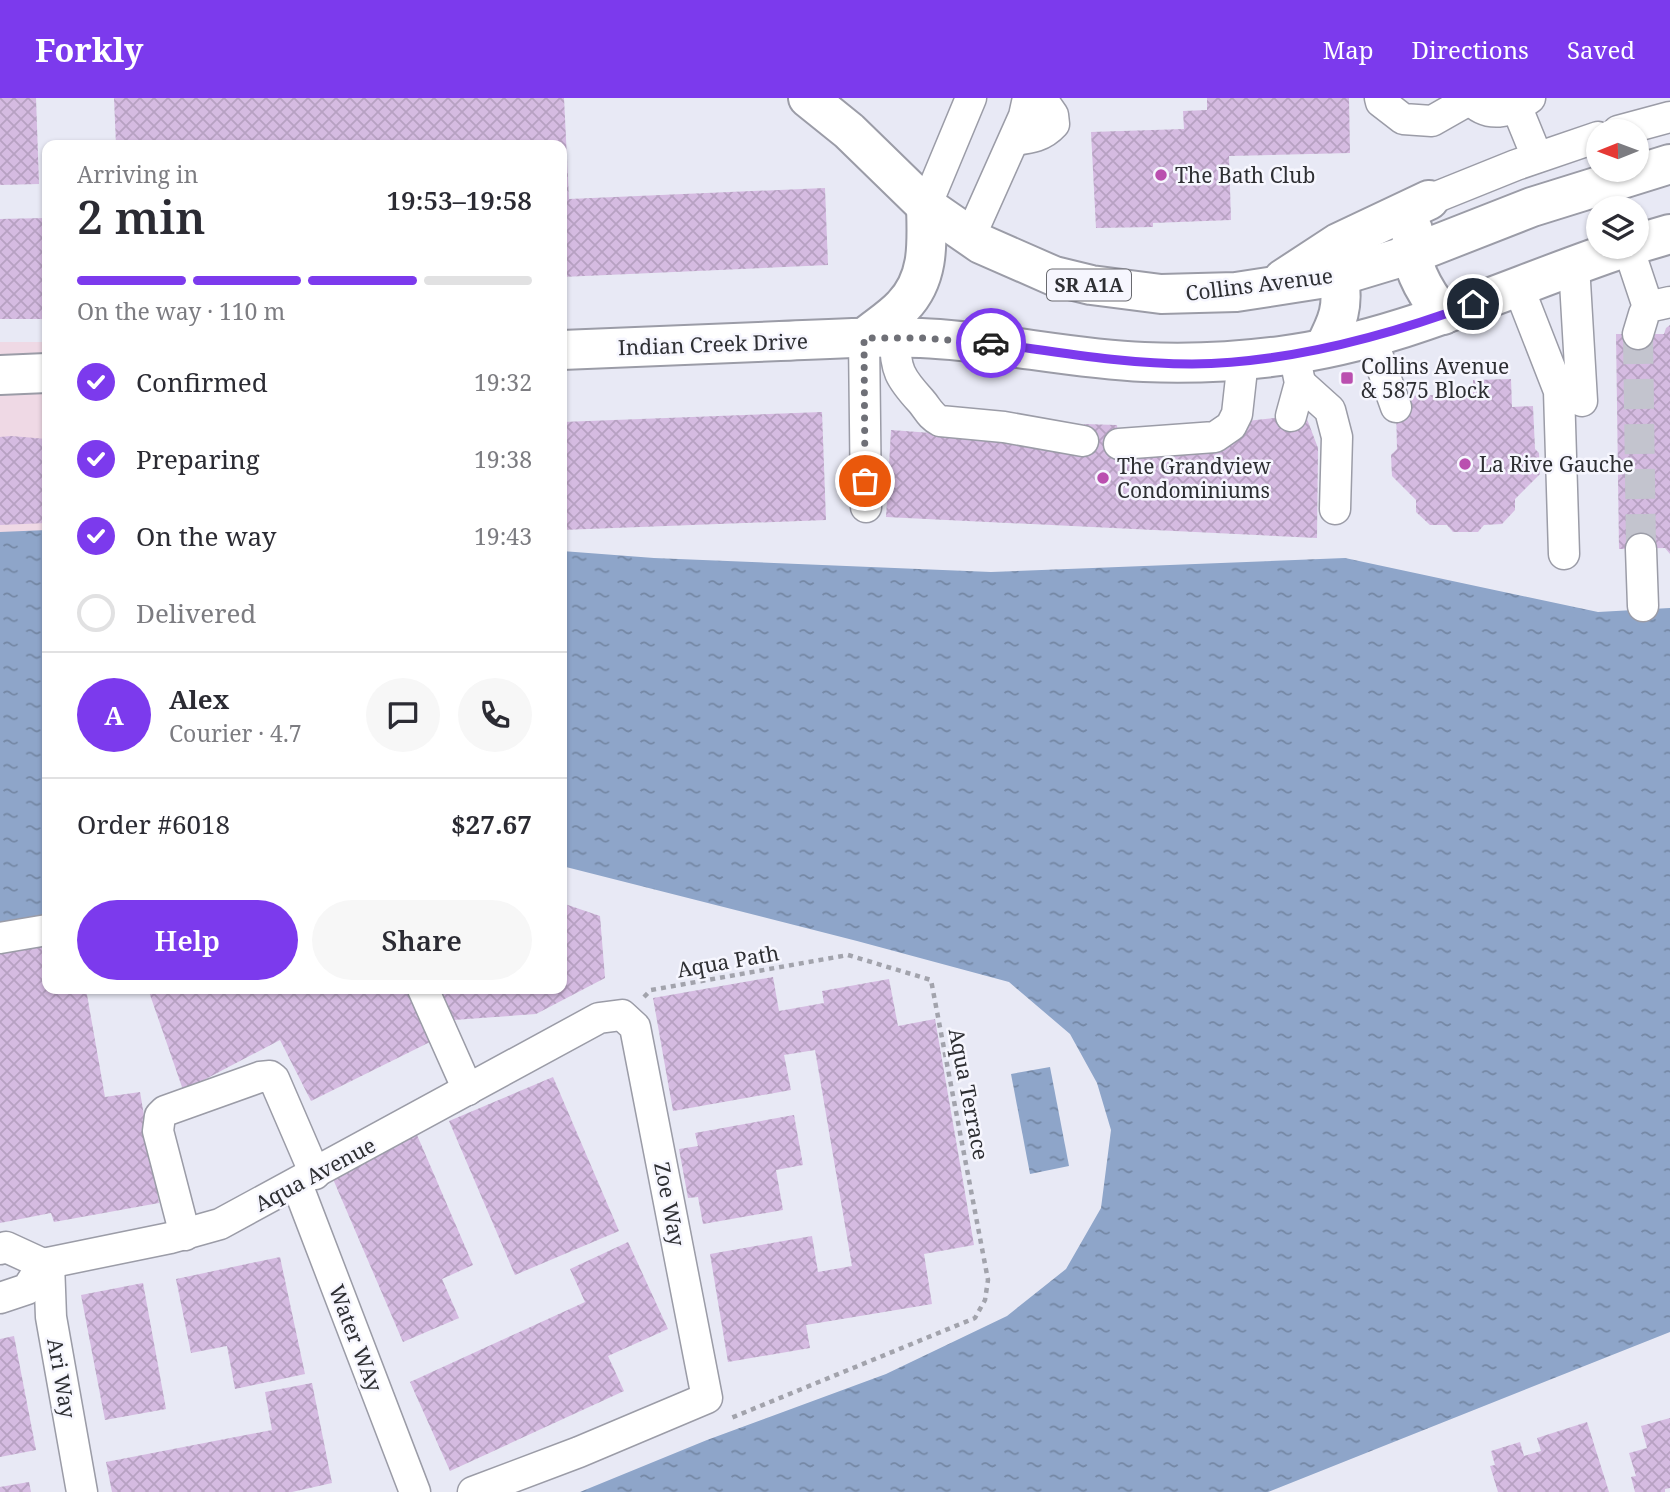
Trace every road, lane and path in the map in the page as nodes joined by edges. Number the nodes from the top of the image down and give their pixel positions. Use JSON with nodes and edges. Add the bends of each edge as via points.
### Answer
{"nodes":[{"id":1,"x":808,"y":98,"type":"edge"},
{"id":2,"x":971,"y":98,"type":"edge"},
{"id":3,"x":1380,"y":98,"type":"edge"},
{"id":4,"x":1469,"y":99,"type":"edge"},
{"id":5,"x":1028,"y":101,"type":"edge"},
{"id":6,"x":1524,"y":103,"type":"edge"},
{"id":7,"x":1586,"y":141,"type":"edge"},
{"id":8,"x":1537,"y":157,"type":"junction"},
{"id":9,"x":1670,"y":164,"type":"edge"},
{"id":10,"x":1429,"y":201,"type":"junction"},
{"id":11,"x":926,"y":206,"type":"junction"},
{"id":12,"x":1670,"y":234,"type":"edge"},
{"id":13,"x":970,"y":237,"type":"junction"},
{"id":14,"x":1649,"y":240,"type":"edge"},
{"id":15,"x":1412,"y":254,"type":"junction"},
{"id":16,"x":1592,"y":259,"type":"edge"},
{"id":17,"x":1632,"y":259,"type":"edge"},
{"id":18,"x":1574,"y":265,"type":"junction"},
{"id":19,"x":1339,"y":276,"type":"junction"},
{"id":20,"x":1518,"y":286,"type":"junction"},
{"id":21,"x":1270,"y":288,"type":"junction"},
{"id":22,"x":1652,"y":314,"type":"tunnel mouth"},
{"id":23,"x":1443,"y":315,"type":"junction"},
{"id":24,"x":1371,"y":337,"type":"junction"},
{"id":25,"x":880,"y":338,"type":"junction"},
{"id":26,"x":567,"y":350,"type":"edge"},
{"id":27,"x":1242,"y":360,"type":"junction"},
{"id":28,"x":1306,"y":362,"type":"junction"},
{"id":29,"x":42,"y":373,"type":"edge"},
{"id":30,"x":0,"y":375,"type":"edge"},
{"id":31,"x":1581,"y":401,"type":"dead end"},
{"id":32,"x":1396,"y":407,"type":"dead end"},
{"id":33,"x":1291,"y":416,"type":"dead end"},
{"id":34,"x":1083,"y":441,"type":"dead end"},
{"id":35,"x":1119,"y":444,"type":"dead end"},
{"id":36,"x":866,"y":507,"type":"dead end"},
{"id":37,"x":1335,"y":509,"type":"dead end"},
{"id":38,"x":1641,"y":549,"type":"tunnel mouth"},
{"id":39,"x":1564,"y":554,"type":"dead end"},
{"id":40,"x":1643,"y":606,"type":"dead end"},
{"id":41,"x":42,"y":931,"type":"edge"},
{"id":42,"x":0,"y":938,"type":"edge"},
{"id":43,"x":848,"y":955,"type":"joint"},
{"id":44,"x":425,"y":994,"type":"edge"},
{"id":45,"x":622,"y":1015,"type":"junction"},
{"id":46,"x":468,"y":1090,"type":"junction"},
{"id":47,"x":306,"y":1179,"type":"junction"},
{"id":48,"x":185,"y":1235,"type":"junction"},
{"id":49,"x":0,"y":1249,"type":"edge"},
{"id":50,"x":46,"y":1264,"type":"junction"},
{"id":51,"x":0,"y":1298,"type":"edge"},
{"id":52,"x":0,"y":1308,"type":"edge"},
{"id":53,"x":707,"y":1398,"type":"junction"},
{"id":54,"x":82,"y":1492,"type":"edge"},
{"id":55,"x":415,"y":1492,"type":"edge"},
{"id":56,"x":473,"y":1492,"type":"edge"}],
"edges":[{"from":1,"to":11,"type":"main road","name":"Collins Avenue","number":"SR A1A"},
{"from":2,"to":11,"type":"street"},
{"from":3,"to":4,"type":"street","via":[[1403,119],[1432,121]]},
{"from":4,"to":6,"type":"street","via":[[1483,109],[1499,112]]},
{"from":5,"to":13,"type":"street"},
{"from":6,"to":8,"type":"street"},
{"from":7,"to":8,"type":"street"},
{"from":8,"to":10,"type":"street"},
{"from":9,"to":15,"type":"main road","name":"Collins Avenue","number":"SR A1A","via":[[1532,207]]},
{"from":10,"to":15,"type":"main road","via":[[1414,226]]},
{"from":10,"to":21,"type":"main road","via":[[1338,243]]},
{"from":11,"to":13,"type":"main road","name":"Collins Avenue","number":"SR A1A"},
{"from":11,"to":25,"type":"main road","via":[[922,276]]},
{"from":12,"to":14,"type":"main road"},
{"from":13,"to":21,"type":"main road","name":"Collins Avenue","number":"SR A1A","via":[[1028,265],[1091,285],[1197,295]]},
{"from":15,"to":19,"type":"main road","name":"Collins Avenue","number":"SR A1A"},
{"from":15,"to":23,"type":"main road","via":[[1420,280]]},
{"from":16,"to":18,"type":"main road"},
{"from":17,"to":22,"type":"street"},
{"from":18,"to":20,"type":"main road"},
{"from":18,"to":31,"type":"street"},
{"from":19,"to":21,"type":"main road","name":"Collins Avenue","number":"SR A1A"},
{"from":19,"to":28,"type":"main road","via":[[1337,323]]},
{"from":20,"to":23,"type":"main road"},
{"from":20,"to":39,"type":"street","via":[[1559,391]]},
{"from":23,"to":24,"type":"main road"},
{"from":24,"to":28,"type":"main road"},
{"from":24,"to":32,"type":"street"},
{"from":25,"to":26,"type":"main road","name":"Indian Creek Drive"},
{"from":25,"to":27,"type":"main road","via":[[974,341],[1142,362]]},
{"from":25,"to":34,"type":"street","via":[[903,383],[932,417]]},
{"from":25,"to":36,"type":"street"},
{"from":27,"to":28,"type":"main road"},
{"from":27,"to":35,"type":"street","via":[[1237,414],[1231,426],[1215,437]]},
{"from":28,"to":33,"type":"street"},
{"from":28,"to":37,"type":"street","via":[[1330,410],[1337,437]]},
{"from":29,"to":30,"type":"main road"},
{"from":38,"to":40,"type":"street"},
{"from":41,"to":42,"type":"street"},
{"from":43,"to":45,"type":"path","name":"Aqua Path","via":[[651,990]]},
{"from":43,"to":53,"type":"path","name":"Aqua Terrace","via":[[931,981],[988,1280],[985,1300],[975,1318],[731,1418]]},
{"from":44,"to":46,"type":"street"},
{"from":45,"to":46,"type":"street","name":"Aqua Avenue","via":[[599,1018]]},
{"from":45,"to":53,"type":"street","name":"Zoe Way","via":[[635,1027]]},
{"from":46,"to":47,"type":"street","name":"Aqua Avenue"},
{"from":47,"to":48,"type":"street","name":"Aqua Avenue","via":[[220,1224]]},
{"from":47,"to":48,"type":"street","name":"Water WAy","via":[[270,1076],[165,1111],[158,1131]]},
{"from":47,"to":55,"type":"street","name":"Water WAy"},
{"from":48,"to":50,"type":"street","name":"Aqua Avenue"},
{"from":49,"to":50,"type":"street","via":[[6,1247]]},
{"from":50,"to":51,"type":"street","via":[[27,1289]]},
{"from":50,"to":52,"type":"street","via":[[34,1293],[22,1304]]},
{"from":50,"to":54,"type":"street","name":"Ari Way"},
{"from":53,"to":56,"type":"street"}]}
